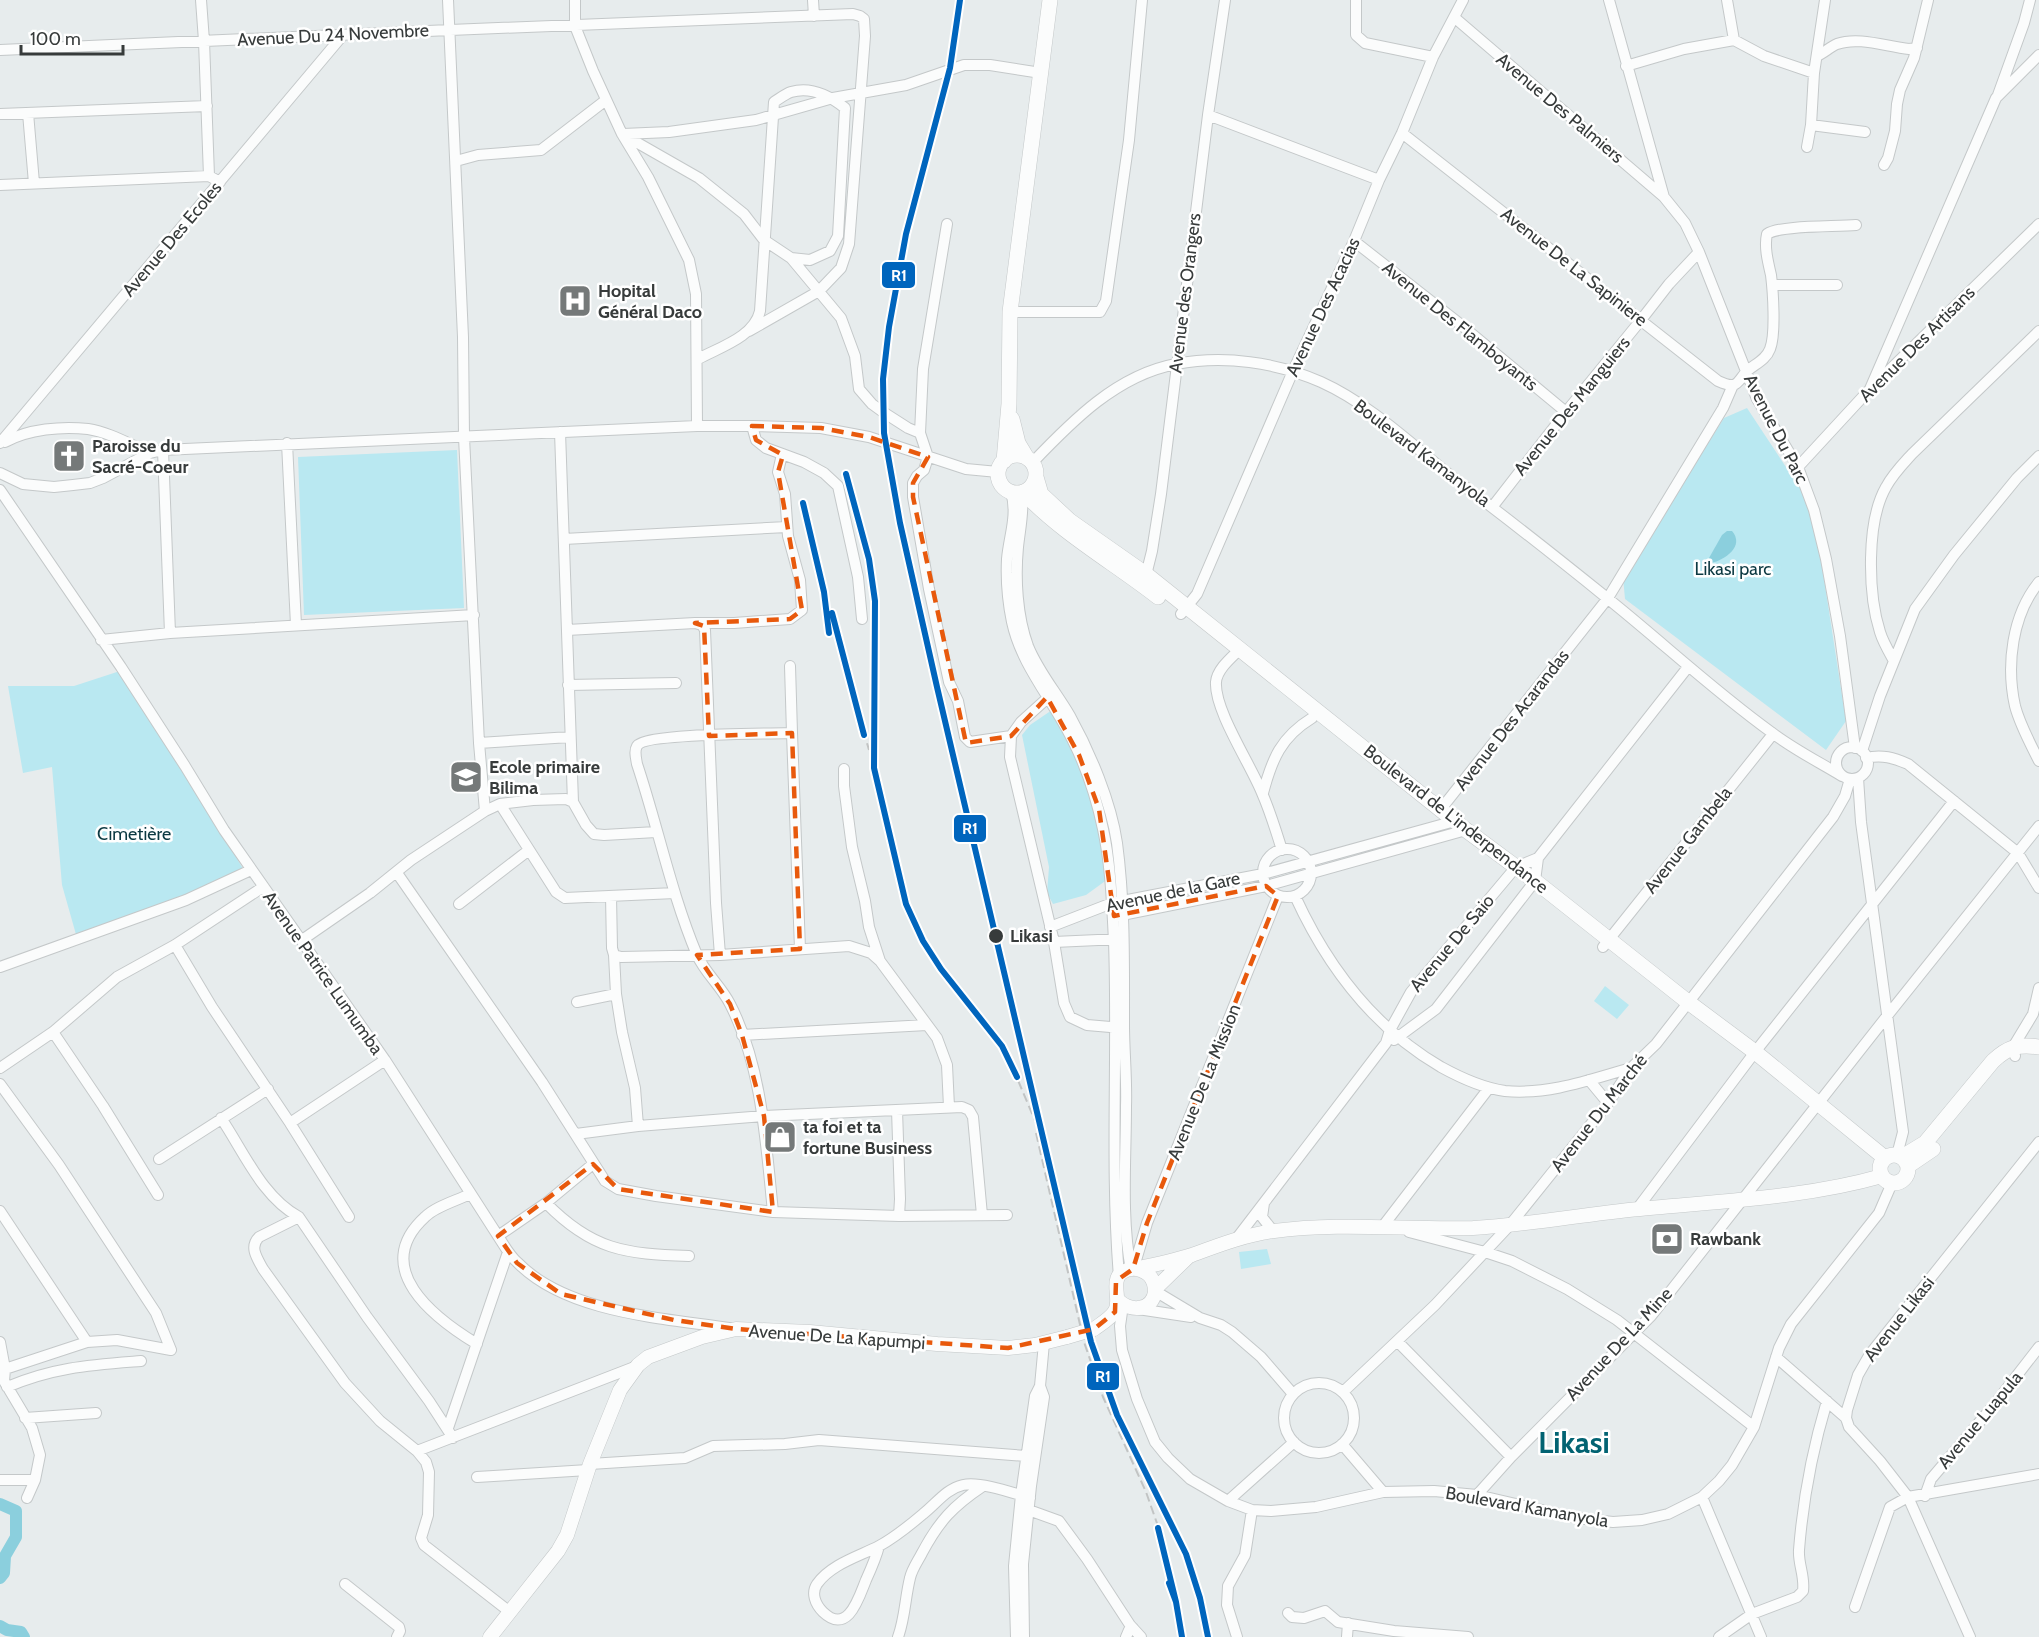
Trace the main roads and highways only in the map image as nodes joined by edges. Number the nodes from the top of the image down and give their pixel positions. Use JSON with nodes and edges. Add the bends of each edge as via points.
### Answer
{"nodes":[{"id":1,"x":1050,"y":0,"type":"edge"},
{"id":2,"x":1009,"y":404,"type":"junction"},
{"id":3,"x":1032,"y":466,"type":"junction"},
{"id":4,"x":1001,"y":467,"type":"junction"},
{"id":5,"x":1019,"y":492,"type":"junction"},
{"id":6,"x":1144,"y":579,"type":"junction"},
{"id":7,"x":1237,"y":652,"type":"junction"},
{"id":8,"x":1453,"y":823,"type":"junction"},
{"id":9,"x":2039,"y":1047,"type":"edge"},
{"id":10,"x":2010,"y":1053,"type":"junction"},
{"id":11,"x":2039,"y":1055,"type":"edge"},
{"id":12,"x":1892,"y":1166,"type":"junction"},
{"id":13,"x":1189,"y":1256,"type":"junction"},
{"id":14,"x":1130,"y":1271,"type":"junction"},
{"id":15,"x":1155,"y":1290,"type":"junction"},
{"id":16,"x":1124,"y":1305,"type":"junction"},
{"id":17,"x":490,"y":1637,"type":"edge"}],
"edges":[{"from":1,"to":2,"type":"highway","via":[[1010,312]]},
{"from":2,"to":3,"type":"highway","name":"Boulevard de L'inderpendance","via":[[1018,443]]},
{"from":2,"to":4,"type":"highway"},
{"from":3,"to":4,"type":"highway","via":[[1015,456]]},
{"from":3,"to":5,"type":"highway","via":[[1031,488]]},
{"from":3,"to":6,"type":"highway","name":"Boulevard de L'inderpendance","via":[[1046,500]]},
{"from":4,"to":5,"type":"highway","via":[[1001,484]]},
{"from":5,"to":6,"type":"highway","name":"Boulevard de L'inderpendance","via":[[1064,530]]},
{"from":6,"to":7,"type":"highway","name":"Boulevard de L'inderpendance"},
{"from":7,"to":8,"type":"highway","name":"Boulevard de L'inderpendance"},
{"from":7,"to":8,"type":"highway","name":"Boulevard de L'inderpendance","via":[[1312,717]]},
{"from":8,"to":12,"type":"highway","name":"Boulevard de L'inderpendance"},
{"from":9,"to":10,"type":"highway"},
{"from":10,"to":11,"type":"highway"},
{"from":10,"to":12,"type":"highway","via":[[1935,1146]]},
{"from":12,"to":13,"type":"main road","via":[[1836,1187],[1510,1225],[1330,1226],[1273,1231],[1237,1238]]},
{"from":13,"to":14,"type":"main road"},
{"from":13,"to":15,"type":"main road"},
{"from":14,"to":15,"type":"main road","via":[[1149,1275]]},
{"from":14,"to":16,"type":"main road","via":[[1115,1287]]},
{"from":15,"to":16,"type":"main road","via":[[1143,1307]]},
{"from":16,"to":17,"type":"main road","name":"Avenue De La Kapumpi","bridge":true,"via":[[1094,1329],[1008,1348],[736,1329],[648,1357],[620,1390],[567,1535],[550,1564]]}]}
